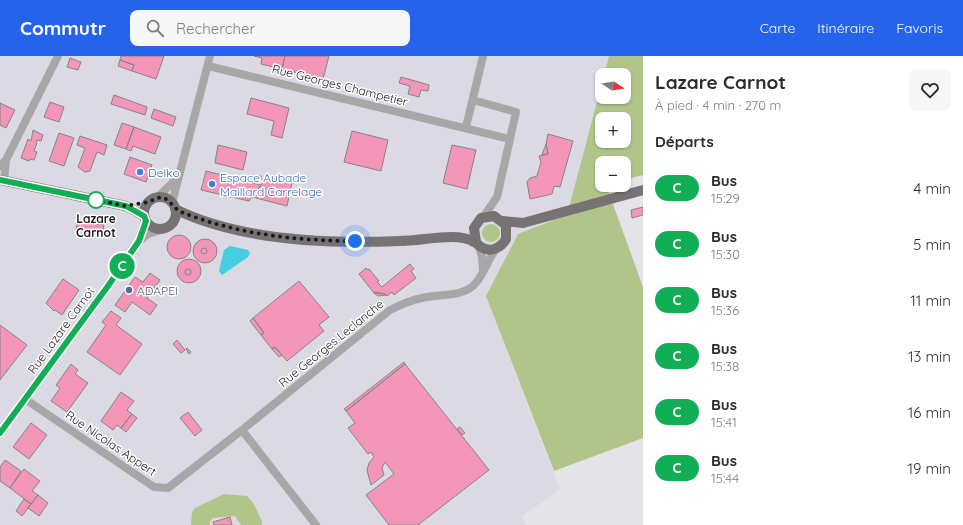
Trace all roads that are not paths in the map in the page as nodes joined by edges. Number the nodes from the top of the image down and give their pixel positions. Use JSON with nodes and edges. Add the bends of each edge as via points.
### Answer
{"nodes":[{"id":1,"x":58,"y":56,"type":"edge"},
{"id":2,"x":210,"y":56,"type":"edge"},
{"id":3,"x":484,"y":56,"type":"edge"},
{"id":4,"x":208,"y":66,"type":"junction"},
{"id":5,"x":473,"y":100,"type":"junction"},
{"id":6,"x":466,"y":127,"type":"junction"},
{"id":7,"x":510,"y":139,"type":"junction"},
{"id":8,"x":6,"y":160,"type":"junction"},
{"id":9,"x":0,"y":166,"type":"edge"},
{"id":10,"x":179,"y":177,"type":"junction"},
{"id":11,"x":2,"y":181,"type":"edge"},
{"id":12,"x":643,"y":190,"type":"edge"},
{"id":13,"x":497,"y":197,"type":"junction"},
{"id":14,"x":153,"y":200,"type":"junction"},
{"id":15,"x":126,"y":206,"type":"junction"},
{"id":16,"x":174,"y":206,"type":"junction"},
{"id":17,"x":484,"y":216,"type":"junction"},
{"id":18,"x":145,"y":219,"type":"junction"},
{"id":19,"x":198,"y":219,"type":"junction"},
{"id":20,"x":501,"y":219,"type":"junction"},
{"id":21,"x":174,"y":221,"type":"junction"},
{"id":22,"x":524,"y":223,"type":"junction"},
{"id":23,"x":476,"y":224,"type":"junction"},
{"id":24,"x":161,"y":230,"type":"junction"},
{"id":25,"x":508,"y":234,"type":"junction"},
{"id":26,"x":452,"y":237,"type":"junction"},
{"id":27,"x":139,"y":241,"type":"junction"},
{"id":28,"x":477,"y":244,"type":"junction"},
{"id":29,"x":496,"y":249,"type":"junction"},
{"id":30,"x":482,"y":273,"type":"junction"},
{"id":31,"x":25,"y":399,"type":"junction"},
{"id":32,"x":242,"y":430,"type":"junction"},
{"id":33,"x":0,"y":433,"type":"edge"},
{"id":34,"x":316,"y":525,"type":"edge"}],
"edges":[{"from":1,"to":8,"type":"street"},
{"from":2,"to":4,"type":"street"},
{"from":3,"to":5,"type":"street"},
{"from":4,"to":6,"type":"street","name":"Rue Georges Champetier"},
{"from":4,"to":10,"type":"street"},
{"from":5,"to":6,"type":"street"},
{"from":5,"to":7,"type":"street","via":[[516,112]]},
{"from":6,"to":7,"type":"street","name":"Rue Georges Champetier"},
{"from":7,"to":13,"type":"street"},
{"from":8,"to":9,"type":"street"},
{"from":8,"to":11,"type":"street"},
{"from":10,"to":14,"type":"street"},
{"from":10,"to":16,"type":"street"},
{"from":11,"to":15,"type":"main road"},
{"from":12,"to":22,"type":"main road"},
{"from":13,"to":17,"type":"street"},
{"from":13,"to":20,"type":"street","via":[[496,209]]},
{"from":14,"to":15,"type":"main road"},
{"from":14,"to":16,"type":"main road","via":[[165,198]]},
{"from":14,"to":18,"type":"main road","via":[[144,209]]},
{"from":15,"to":18,"type":"main road"},
{"from":16,"to":19,"type":"main road"},
{"from":16,"to":21,"type":"main road"},
{"from":17,"to":20,"type":"main road"},
{"from":17,"to":23,"type":"main road"},
{"from":18,"to":24,"type":"main road","via":[[150,226]]},
{"from":18,"to":27,"type":"street","name":"Rue Lazare Carnot"},
{"from":19,"to":21,"type":"main road"},
{"from":19,"to":26,"type":"main road","via":[[231,228],[306,239],[400,241]]},
{"from":20,"to":22,"type":"main road"},
{"from":20,"to":25,"type":"main road"},
{"from":21,"to":24,"type":"main road"},
{"from":22,"to":25,"type":"main road"},
{"from":23,"to":26,"type":"main road"},
{"from":23,"to":28,"type":"main road","via":[[473,233]]},
{"from":24,"to":27,"type":"street","name":"Rue Lazare Carnot","via":[[148,234]]},
{"from":25,"to":29,"type":"main road","via":[[504,243]]},
{"from":26,"to":28,"type":"main road"},
{"from":27,"to":31,"type":"street","name":"Rue Lazare Carnot"},
{"from":28,"to":29,"type":"main road","via":[[487,250]]},
{"from":28,"to":30,"type":"street","via":[[482,257]]},
{"from":29,"to":30,"type":"street","name":"Rue Georges Leclanche"},
{"from":30,"to":32,"type":"street","name":"Rue Georges Leclanche","via":[[475,285],[467,290],[421,298],[390,310]]},
{"from":31,"to":32,"type":"street","name":"Rue Nicolas Appert","via":[[154,487],[161,488],[168,488]]},
{"from":31,"to":33,"type":"street","name":"Rue Lazare Carnot"},
{"from":32,"to":34,"type":"street"}]}
